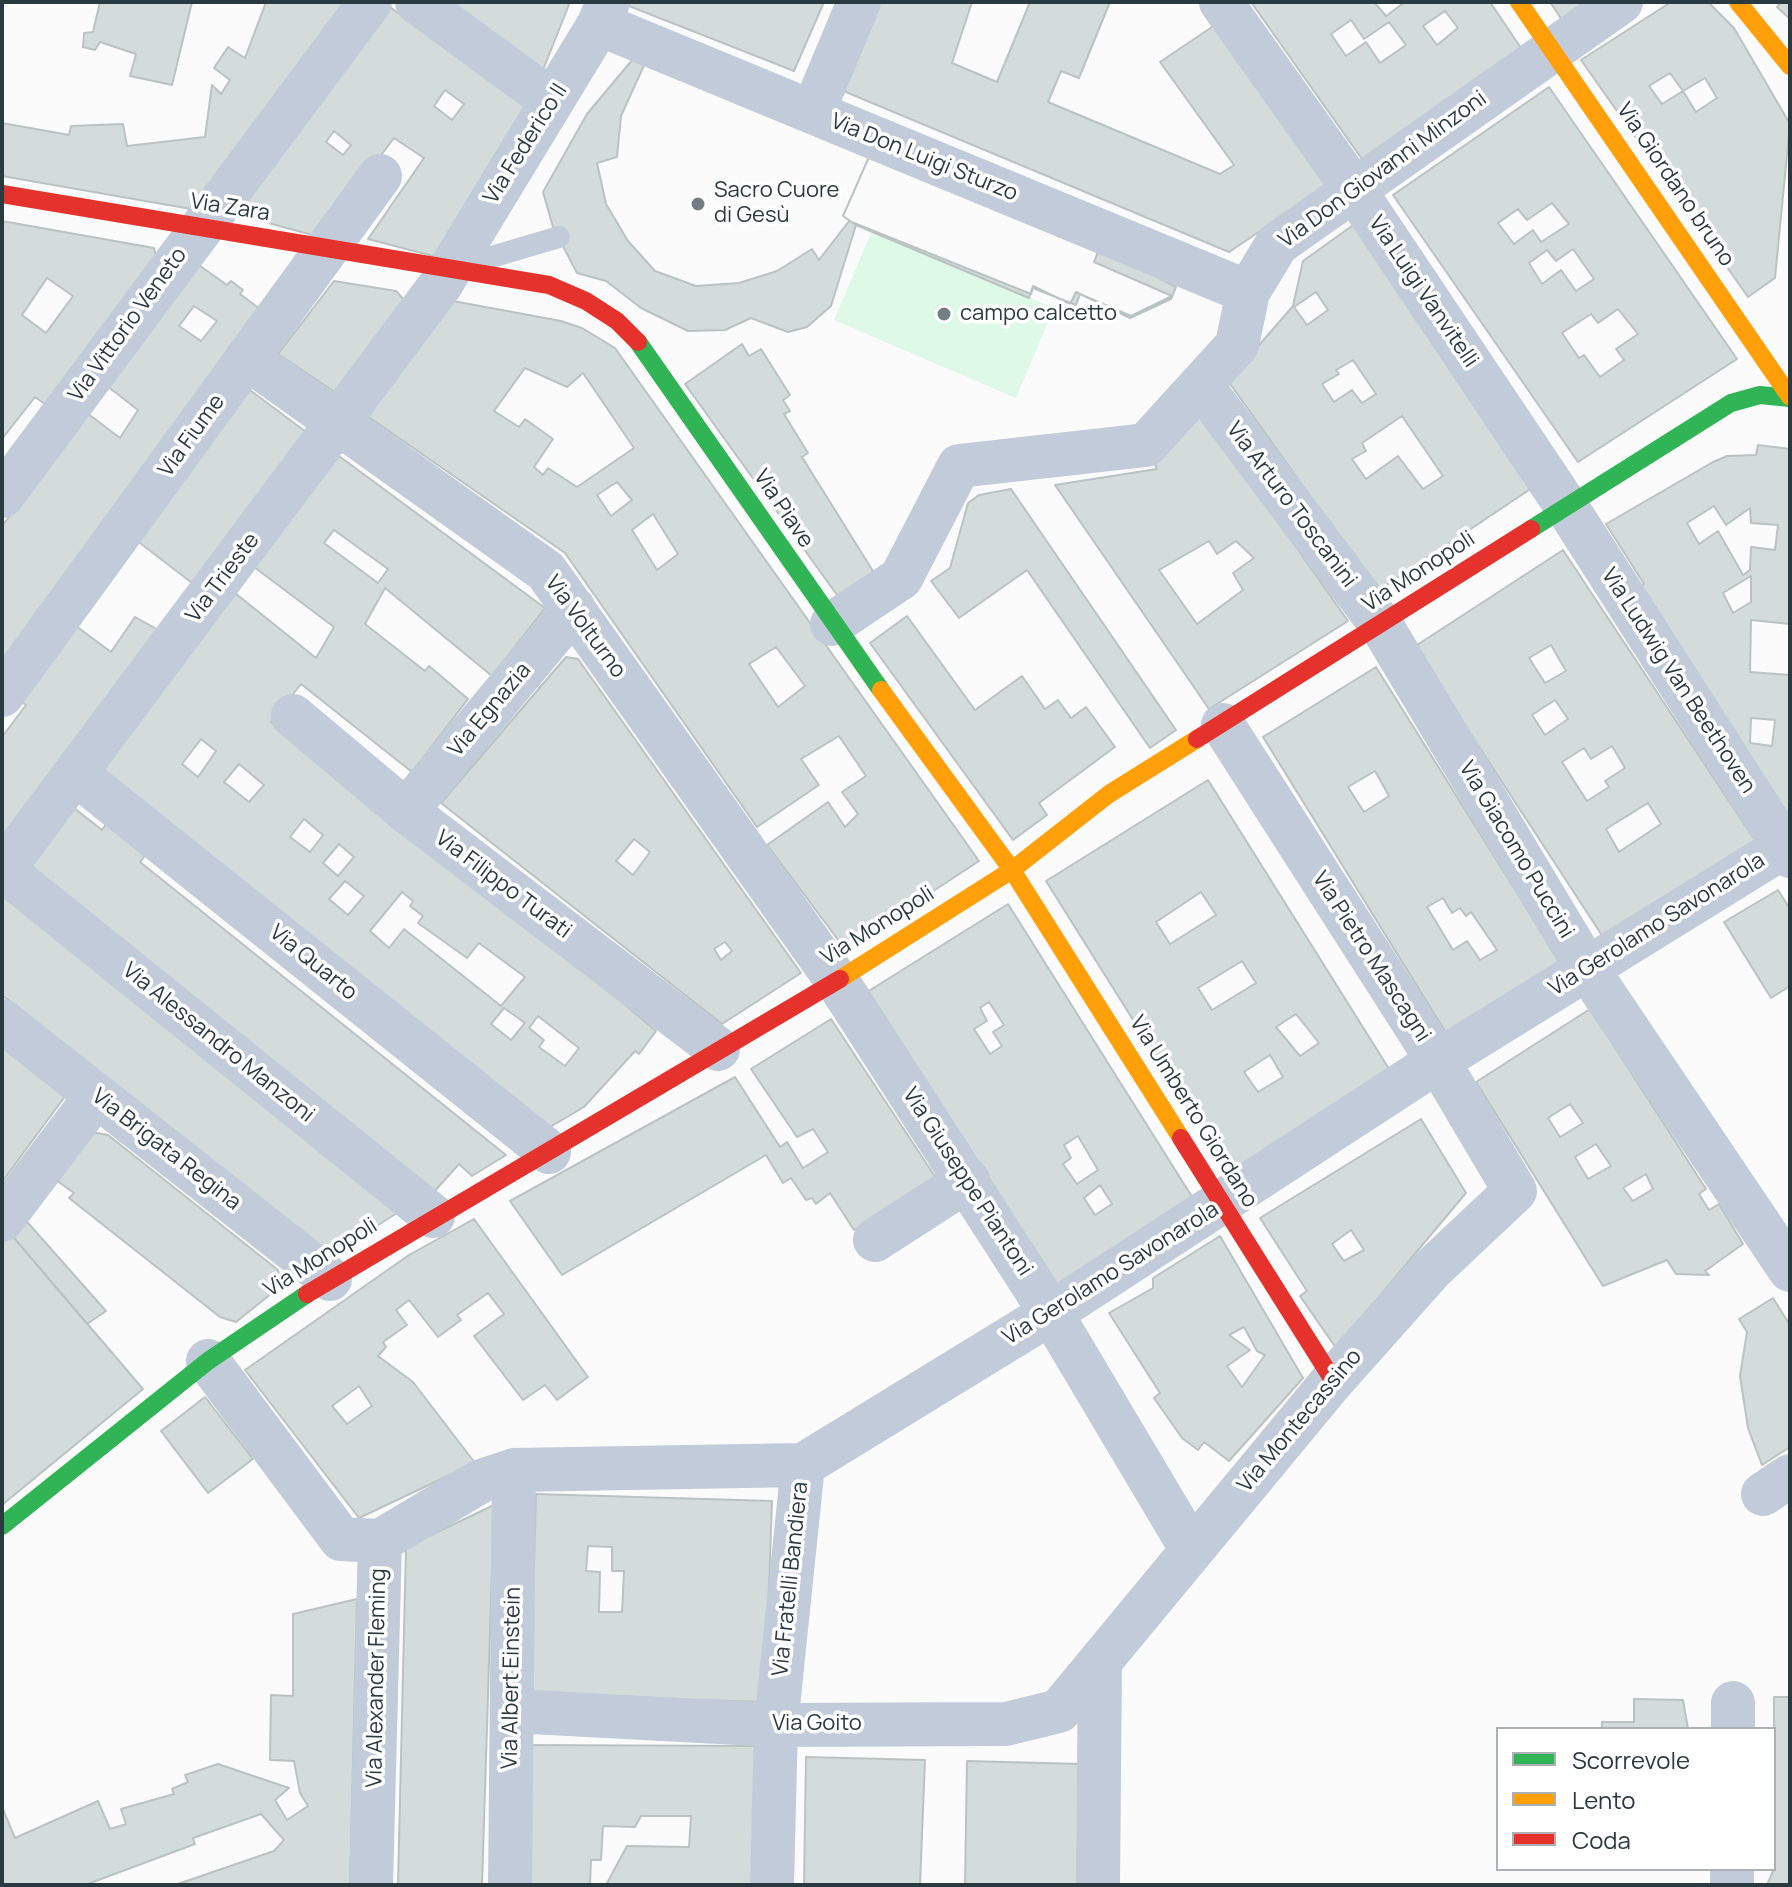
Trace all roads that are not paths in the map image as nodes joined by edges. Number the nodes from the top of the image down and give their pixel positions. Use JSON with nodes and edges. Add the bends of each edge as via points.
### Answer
{"nodes":[{"id":1,"x":370,"y":2,"type":"edge"},
{"id":2,"x":417,"y":2,"type":"edge"},
{"id":3,"x":859,"y":2,"type":"edge"},
{"id":4,"x":1221,"y":2,"type":"edge"},
{"id":5,"x":1519,"y":2,"type":"edge"},
{"id":6,"x":1621,"y":2,"type":"edge"},
{"id":7,"x":1738,"y":2,"type":"edge"},
{"id":8,"x":604,"y":13,"type":"edge"},
{"id":9,"x":1553,"y":47,"type":"junction"},
{"id":10,"x":1790,"y":66,"type":"edge"},
{"id":11,"x":552,"y":101,"type":"junction"},
{"id":12,"x":813,"y":112,"type":"junction"},
{"id":13,"x":380,"y":176,"type":"dead end"},
{"id":14,"x":1353,"y":188,"type":"junction"},
{"id":15,"x":2,"y":194,"type":"edge"},
{"id":16,"x":199,"y":228,"type":"junction"},
{"id":17,"x":559,"y":237,"type":"dead end"},
{"id":18,"x":327,"y":249,"type":"junction"},
{"id":19,"x":445,"y":276,"type":"junction"},
{"id":20,"x":1248,"y":292,"type":"junction"},
{"id":21,"x":248,"y":359,"type":"junction"},
{"id":22,"x":1201,"y":385,"type":"junction"},
{"id":23,"x":1790,"y":398,"type":"edge"},
{"id":24,"x":339,"y":423,"type":"junction"},
{"id":25,"x":4,"y":491,"type":"edge"},
{"id":26,"x":1566,"y":506,"type":"junction"},
{"id":27,"x":574,"y":609,"type":"junction"},
{"id":28,"x":832,"y":624,"type":"junction"},
{"id":29,"x":1381,"y":625,"type":"junction"},
{"id":30,"x":2,"y":695,"type":"edge"},
{"id":31,"x":293,"y":716,"type":"dead end"},
{"id":32,"x":1223,"y":725,"type":"junction"},
{"id":33,"x":76,"y":774,"type":"junction"},
{"id":34,"x":406,"y":811,"type":"junction"},
{"id":35,"x":1788,"y":848,"type":"edge"},
{"id":36,"x":2,"y":870,"type":"edge"},
{"id":37,"x":1012,"y":870,"type":"junction"},
{"id":38,"x":1586,"y":967,"type":"junction"},
{"id":39,"x":837,"y":981,"type":"junction"},
{"id":40,"x":2,"y":1021,"type":"edge"},
{"id":41,"x":718,"y":1049,"type":"junction"},
{"id":42,"x":1438,"y":1061,"type":"junction"},
{"id":43,"x":96,"y":1096,"type":"junction"},
{"id":44,"x":549,"y":1152,"type":"junction"},
{"id":45,"x":968,"y":1180,"type":"junction"},
{"id":46,"x":1515,"y":1191,"type":"joint"},
{"id":47,"x":1223,"y":1203,"type":"junction"},
{"id":48,"x":433,"y":1216,"type":"junction"},
{"id":49,"x":2,"y":1220,"type":"edge"},
{"id":50,"x":875,"y":1240,"type":"dead end"},
{"id":51,"x":1790,"y":1270,"type":"edge"},
{"id":52,"x":330,"y":1279,"type":"junction"},
{"id":53,"x":1051,"y":1313,"type":"junction"},
{"id":54,"x":208,"y":1361,"type":"junction"},
{"id":55,"x":1333,"y":1380,"type":"junction"},
{"id":56,"x":803,"y":1465,"type":"junction"},
{"id":57,"x":514,"y":1470,"type":"junction"},
{"id":58,"x":2,"y":1526,"type":"edge"},
{"id":59,"x":380,"y":1541,"type":"junction"},
{"id":60,"x":1192,"y":1550,"type":"junction"},
{"id":61,"x":1100,"y":1664,"type":"junction"},
{"id":62,"x":512,"y":1711,"type":"junction"},
{"id":63,"x":776,"y":1725,"type":"junction"},
{"id":64,"x":371,"y":1885,"type":"edge"},
{"id":65,"x":510,"y":1885,"type":"edge"},
{"id":66,"x":772,"y":1885,"type":"edge"},
{"id":67,"x":1098,"y":1885,"type":"edge"}],
"edges":[{"from":1,"to":16,"type":"street","name":"Via Vittorio Veneto"},
{"from":2,"to":11,"type":"street"},
{"from":3,"to":12,"type":"street"},
{"from":4,"to":14,"type":"street","name":"Via Luigi Vanvitelli"},
{"from":5,"to":9,"type":"street","name":"Via Giordano bruno"},
{"from":6,"to":9,"type":"street","name":"Via Don Giovanni Minzoni"},
{"from":7,"to":10,"type":"street"},
{"from":8,"to":11,"type":"street","name":"Via Federico II"},
{"from":8,"to":12,"type":"street","name":"Via Don Luigi Sturzo"},
{"from":9,"to":14,"type":"street","name":"Via Don Giovanni Minzoni"},
{"from":9,"to":23,"type":"street","name":"Via Giordano bruno"},
{"from":11,"to":19,"type":"street","name":"Via Federico II"},
{"from":12,"to":20,"type":"street","name":"Via Don Luigi Sturzo"},
{"from":13,"to":18,"type":"street","name":"Via Fiume"},
{"from":14,"to":20,"type":"street","name":"Via Don Giovanni Minzoni","via":[[1277,244]]},
{"from":14,"to":26,"type":"street","name":"Via Luigi Vanvitelli"},
{"from":15,"to":16,"type":"street","name":"Via Zara"},
{"from":16,"to":18,"type":"street","name":"Via Zara"},
{"from":16,"to":25,"type":"street","name":"Via Vittorio Veneto"},
{"from":17,"to":19,"type":"lane"},
{"from":18,"to":19,"type":"street","name":"Via Zara"},
{"from":18,"to":21,"type":"street","name":"Via Fiume"},
{"from":19,"to":24,"type":"street","name":"Via Trieste"},
{"from":19,"to":28,"type":"street","name":"Via Piave","via":[[549,285],[617,321],[646,351]]},
{"from":20,"to":22,"type":"street","name":"Via Don Giovanni Minzoni","via":[[1237,345]]},
{"from":21,"to":24,"type":"street","name":"Via Volturno"},
{"from":21,"to":30,"type":"street","name":"Via Fiume"},
{"from":22,"to":28,"type":"street","name":"Via Don Giovanni Minzoni","via":[[1146,445],[959,466],[901,578]]},
{"from":22,"to":29,"type":"street","name":"Via Arturo Toscanini"},
{"from":23,"to":26,"type":"street","name":"Via Monopoli","via":[[1760,395],[1731,403]]},
{"from":24,"to":27,"type":"street","name":"Via Volturno","via":[[546,571]]},
{"from":24,"to":33,"type":"street","name":"Via Trieste"},
{"from":26,"to":29,"type":"street","name":"Via Monopoli"},
{"from":26,"to":35,"type":"street","name":"Via Ludwig Van Beethoven"},
{"from":27,"to":34,"type":"street","name":"Via Egnazia"},
{"from":27,"to":39,"type":"street","name":"Via Volturno"},
{"from":28,"to":37,"type":"street","name":"Via Piave"},
{"from":29,"to":32,"type":"street","name":"Via Monopoli"},
{"from":29,"to":38,"type":"street","name":"Via Giacomo Puccini"},
{"from":31,"to":34,"type":"street","name":"Via Filippo Turati"},
{"from":32,"to":37,"type":"street","name":"Via Monopoli","via":[[1109,794]]},
{"from":32,"to":42,"type":"street","name":"Via Pietro Mascagni"},
{"from":33,"to":36,"type":"street","name":"Via Trieste"},
{"from":33,"to":44,"type":"street","name":"Via Quarto"},
{"from":34,"to":41,"type":"street","name":"Via Filippo Turati"},
{"from":35,"to":38,"type":"street","name":"Via Gerolamo Savonarola"},
{"from":36,"to":48,"type":"street","name":"Via Alessandro Manzoni"},
{"from":37,"to":39,"type":"street","name":"Via Monopoli"},
{"from":37,"to":47,"type":"street","name":"Via Umberto Giordano"},
{"from":38,"to":42,"type":"street","name":"Via Gerolamo Savonarola"},
{"from":38,"to":51,"type":"street","name":"Via Giacomo Puccini"},
{"from":39,"to":41,"type":"street","name":"Via Monopoli"},
{"from":39,"to":45,"type":"street","name":"Via Giuseppe Piantoni"},
{"from":40,"to":43,"type":"street","name":"Via Brigata Regina"},
{"from":41,"to":44,"type":"street","name":"Via Monopoli"},
{"from":42,"to":46,"type":"street","name":"Via Pietro Mascagni"},
{"from":42,"to":47,"type":"street","name":"Via Gerolamo Savonarola"},
{"from":43,"to":49,"type":"street"},
{"from":43,"to":52,"type":"street","name":"Via Brigata Regina"},
{"from":44,"to":48,"type":"street","name":"Via Monopoli"},
{"from":45,"to":50,"type":"street"},
{"from":45,"to":53,"type":"street","name":"Via Giuseppe Piantoni"},
{"from":46,"to":55,"type":"street","name":"Via Montecassino","via":[[1431,1270]]},
{"from":47,"to":53,"type":"street","name":"Via Gerolamo Savonarola"},
{"from":47,"to":55,"type":"street","name":"Via Umberto Giordano"},
{"from":48,"to":52,"type":"street","name":"Via Monopoli"},
{"from":52,"to":54,"type":"street","name":"Via Monopoli"},
{"from":53,"to":56,"type":"street","name":"Via Gerolamo Savonarola"},
{"from":53,"to":60,"type":"street","name":"Via Giuseppe Piantoni"},
{"from":54,"to":58,"type":"street","name":"Via Monopoli"},
{"from":54,"to":59,"type":"street","name":"Via Alexander Fleming","via":[[341,1539]]},
{"from":55,"to":60,"type":"street","name":"Via Montecassino"},
{"from":56,"to":57,"type":"street"},
{"from":56,"to":63,"type":"street","name":"Via Fratelli Bandiera"},
{"from":57,"to":59,"type":"street","via":[[481,1481]]},
{"from":57,"to":62,"type":"street","name":"Via Albert Einstein"},
{"from":59,"to":64,"type":"street","name":"Via Alexander Fleming"},
{"from":60,"to":61,"type":"street","name":"Via Montecassino"},
{"from":61,"to":63,"type":"street","name":"Via Goito","via":[[1059,1711],[1006,1724]]},
{"from":61,"to":67,"type":"street"},
{"from":62,"to":63,"type":"street","name":"Via Goito"},
{"from":62,"to":65,"type":"street","name":"Via Albert Einstein"},
{"from":63,"to":66,"type":"street","name":"Via Fratelli Bandiera"}]}
